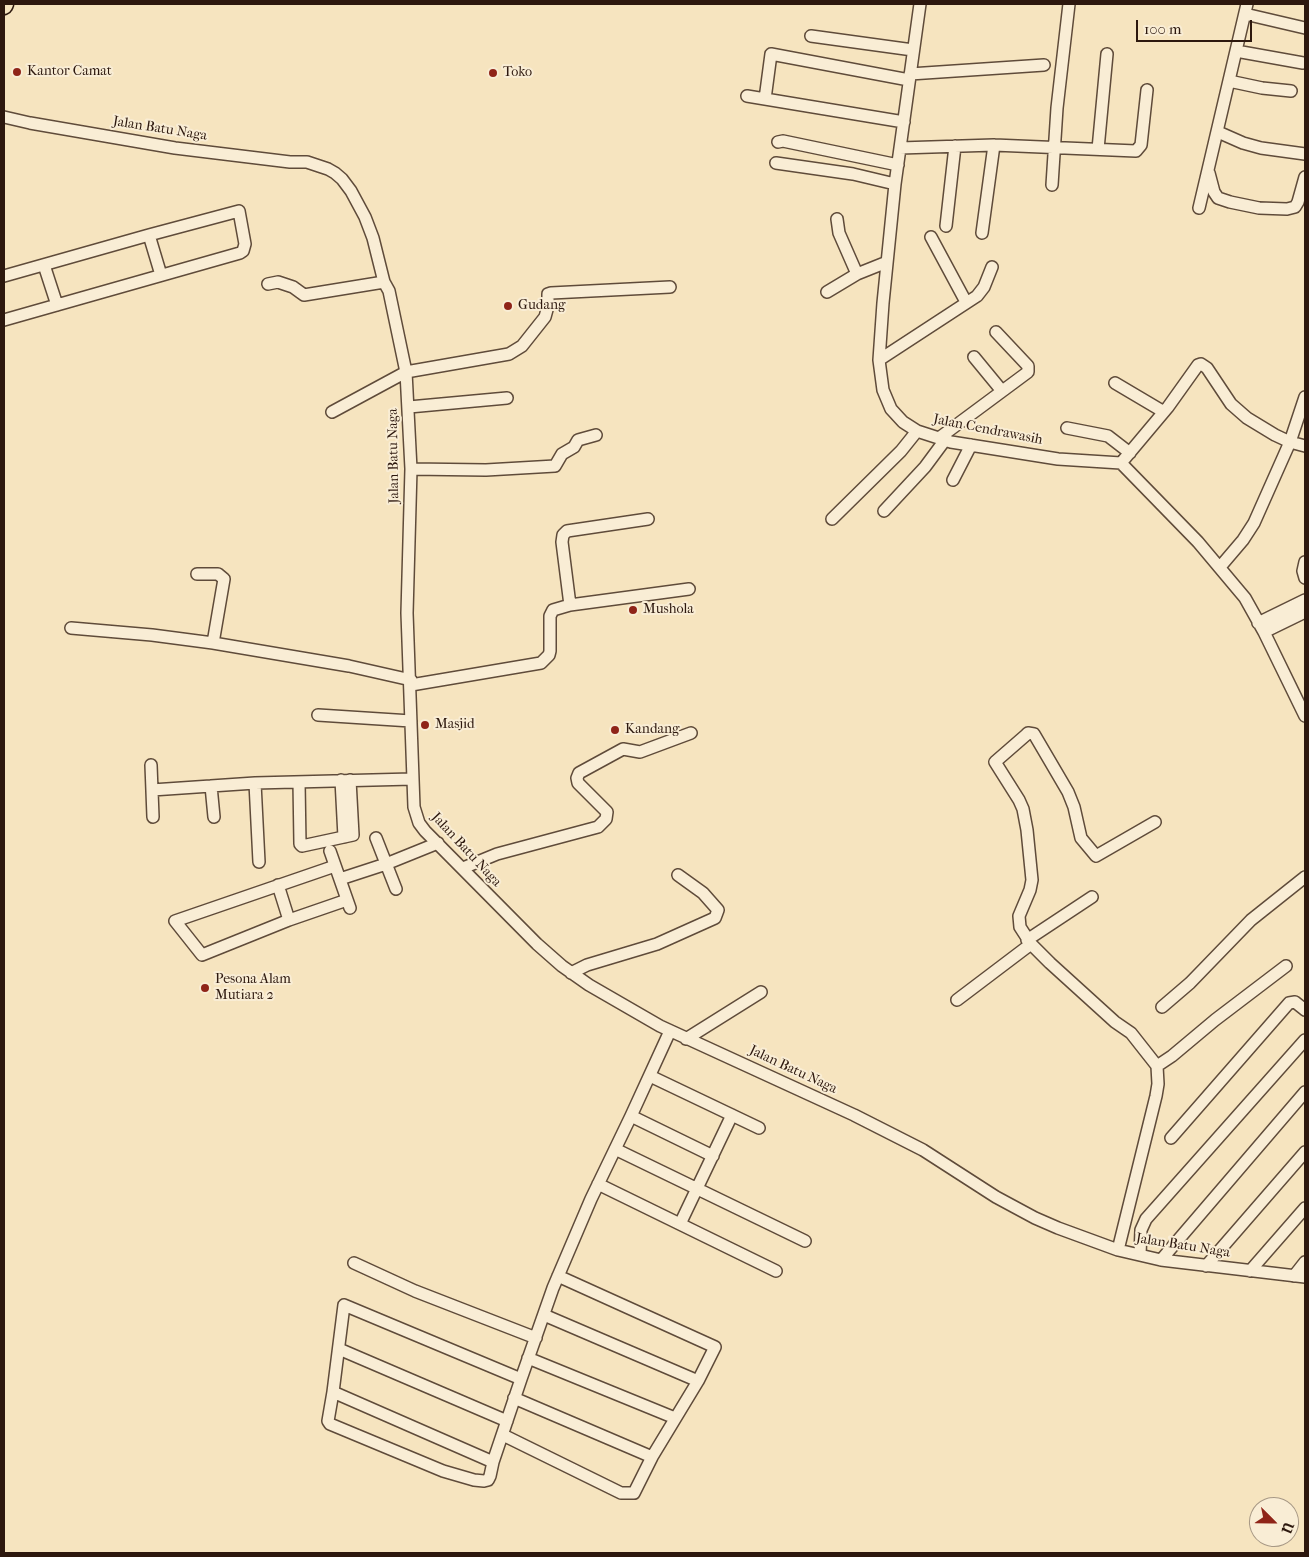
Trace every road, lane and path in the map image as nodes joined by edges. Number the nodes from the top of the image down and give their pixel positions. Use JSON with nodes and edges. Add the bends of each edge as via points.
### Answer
{"nodes":[{"id":1,"x":920,"y":4,"type":"edge"},
{"id":2,"x":1069,"y":4,"type":"edge"},
{"id":3,"x":1246,"y":9,"type":"edge"},
{"id":4,"x":1305,"y":28,"type":"edge"},
{"id":5,"x":810,"y":36,"type":"dead end"},
{"id":6,"x":913,"y":50,"type":"junction"},
{"id":7,"x":1236,"y":51,"type":"junction"},
{"id":8,"x":1107,"y":54,"type":"dead end"},
{"id":9,"x":1303,"y":63,"type":"dead end"},
{"id":10,"x":1044,"y":65,"type":"dead end"},
{"id":11,"x":910,"y":77,"type":"junction"},
{"id":12,"x":1229,"y":81,"type":"junction"},
{"id":13,"x":1147,"y":90,"type":"dead end"},
{"id":14,"x":1292,"y":91,"type":"dead end"},
{"id":15,"x":747,"y":96,"type":"dead end"},
{"id":16,"x":765,"y":99,"type":"junction"},
{"id":17,"x":4,"y":117,"type":"edge"},
{"id":18,"x":904,"y":122,"type":"junction"},
{"id":19,"x":1218,"y":132,"type":"junction"},
{"id":20,"x":778,"y":142,"type":"dead end"},
{"id":21,"x":994,"y":145,"type":"junction"},
{"id":22,"x":955,"y":146,"type":"junction"},
{"id":23,"x":900,"y":148,"type":"junction"},
{"id":24,"x":1056,"y":148,"type":"junction"},
{"id":25,"x":1098,"y":149,"type":"junction"},
{"id":26,"x":1305,"y":154,"type":"edge"},
{"id":27,"x":776,"y":163,"type":"dead end"},
{"id":28,"x":898,"y":165,"type":"junction"},
{"id":29,"x":1208,"y":173,"type":"junction"},
{"id":30,"x":1305,"y":177,"type":"edge"},
{"id":31,"x":895,"y":184,"type":"junction"},
{"id":32,"x":1052,"y":185,"type":"dead end"},
{"id":33,"x":1200,"y":208,"type":"dead end"},
{"id":34,"x":837,"y":219,"type":"dead end"},
{"id":35,"x":946,"y":226,"type":"dead end"},
{"id":36,"x":982,"y":233,"type":"dead end"},
{"id":37,"x":149,"y":235,"type":"junction"},
{"id":38,"x":931,"y":237,"type":"dead end"},
{"id":39,"x":887,"y":262,"type":"junction"},
{"id":40,"x":44,"y":265,"type":"junction"},
{"id":41,"x":992,"y":267,"type":"dead end"},
{"id":42,"x":857,"y":274,"type":"junction"},
{"id":43,"x":161,"y":275,"type":"junction"},
{"id":44,"x":4,"y":276,"type":"edge"},
{"id":45,"x":384,"y":282,"type":"junction"},
{"id":46,"x":268,"y":284,"type":"dead end"},
{"id":47,"x":670,"y":286,"type":"dead end"},
{"id":48,"x":827,"y":292,"type":"dead end"},
{"id":49,"x":966,"y":302,"type":"junction"},
{"id":50,"x":57,"y":305,"type":"junction"},
{"id":51,"x":4,"y":320,"type":"edge"},
{"id":52,"x":996,"y":332,"type":"dead end"},
{"id":53,"x":974,"y":357,"type":"dead end"},
{"id":54,"x":879,"y":360,"type":"junction"},
{"id":55,"x":406,"y":372,"type":"junction"},
{"id":56,"x":1115,"y":383,"type":"dead end"},
{"id":57,"x":1002,"y":392,"type":"junction"},
{"id":58,"x":1305,"y":397,"type":"edge"},
{"id":59,"x":507,"y":398,"type":"dead end"},
{"id":60,"x":409,"y":407,"type":"junction"},
{"id":61,"x":332,"y":412,"type":"dead end"},
{"id":62,"x":1164,"y":412,"type":"junction"},
{"id":63,"x":1067,"y":428,"type":"dead end"},
{"id":64,"x":917,"y":431,"type":"junction"},
{"id":65,"x":596,"y":435,"type":"dead end"},
{"id":66,"x":942,"y":439,"type":"junction"},
{"id":67,"x":1290,"y":442,"type":"junction"},
{"id":68,"x":971,"y":445,"type":"junction"},
{"id":69,"x":1305,"y":446,"type":"edge"},
{"id":70,"x":1130,"y":453,"type":"junction"},
{"id":71,"x":1121,"y":463,"type":"junction"},
{"id":72,"x":411,"y":469,"type":"junction"},
{"id":73,"x":953,"y":480,"type":"dead end"},
{"id":74,"x":884,"y":511,"type":"dead end"},
{"id":75,"x":648,"y":519,"type":"dead end"},
{"id":76,"x":832,"y":519,"type":"dead end"},
{"id":77,"x":1305,"y":562,"type":"edge"},
{"id":78,"x":1220,"y":567,"type":"junction"},
{"id":79,"x":197,"y":574,"type":"dead end"},
{"id":80,"x":1305,"y":578,"type":"edge"},
{"id":81,"x":689,"y":589,"type":"dead end"},
{"id":82,"x":1305,"y":600,"type":"edge"},
{"id":83,"x":570,"y":605,"type":"junction"},
{"id":84,"x":1305,"y":612,"type":"edge"},
{"id":85,"x":1261,"y":627,"type":"junction"},
{"id":86,"x":71,"y":628,"type":"dead end"},
{"id":87,"x":213,"y":643,"type":"junction"},
{"id":88,"x":411,"y":682,"type":"junction"},
{"id":89,"x":318,"y":715,"type":"dead end"},
{"id":90,"x":1305,"y":716,"type":"edge"},
{"id":91,"x":411,"y":721,"type":"junction"},
{"id":92,"x":691,"y":733,"type":"dead end"},
{"id":93,"x":151,"y":766,"type":"dead end"},
{"id":94,"x":412,"y":779,"type":"junction"},
{"id":95,"x":345,"y":780,"type":"junction"},
{"id":96,"x":299,"y":782,"type":"junction"},
{"id":97,"x":255,"y":783,"type":"junction"},
{"id":98,"x":211,"y":786,"type":"junction"},
{"id":99,"x":152,"y":790,"type":"junction"},
{"id":100,"x":153,"y":817,"type":"dead end"},
{"id":101,"x":214,"y":817,"type":"dead end"},
{"id":102,"x":1155,"y":822,"type":"dead end"},
{"id":103,"x":376,"y":838,"type":"dead end"},
{"id":104,"x":438,"y":843,"type":"junction"},
{"id":105,"x":330,"y":851,"type":"dead end"},
{"id":106,"x":259,"y":862,"type":"dead end"},
{"id":107,"x":386,"y":864,"type":"junction"},
{"id":108,"x":335,"y":866,"type":"junction"},
{"id":109,"x":463,"y":868,"type":"junction"},
{"id":110,"x":678,"y":875,"type":"dead end"},
{"id":111,"x":1305,"y":877,"type":"edge"},
{"id":112,"x":340,"y":879,"type":"junction"},
{"id":113,"x":278,"y":884,"type":"junction"},
{"id":114,"x":396,"y":889,"type":"dead end"},
{"id":115,"x":1092,"y":897,"type":"dead end"},
{"id":116,"x":289,"y":920,"type":"junction"},
{"id":117,"x":1029,"y":942,"type":"junction"},
{"id":118,"x":1286,"y":966,"type":"dead end"},
{"id":119,"x":571,"y":973,"type":"junction"},
{"id":120,"x":762,"y":992,"type":"dead end"},
{"id":121,"x":957,"y":1000,"type":"dead end"},
{"id":122,"x":1162,"y":1007,"type":"dead end"},
{"id":123,"x":1305,"y":1010,"type":"edge"},
{"id":124,"x":670,"y":1031,"type":"junction"},
{"id":125,"x":686,"y":1039,"type":"junction"},
{"id":126,"x":1305,"y":1040,"type":"edge"},
{"id":127,"x":1157,"y":1066,"type":"junction"},
{"id":128,"x":650,"y":1076,"type":"junction"},
{"id":129,"x":1305,"y":1092,"type":"edge"},
{"id":130,"x":732,"y":1115,"type":"junction"},
{"id":131,"x":631,"y":1116,"type":"junction"},
{"id":132,"x":759,"y":1128,"type":"dead end"},
{"id":133,"x":1171,"y":1138,"type":"dead end"},
{"id":134,"x":615,"y":1149,"type":"junction"},
{"id":135,"x":1305,"y":1152,"type":"edge"},
{"id":136,"x":713,"y":1156,"type":"junction"},
{"id":137,"x":598,"y":1184,"type":"junction"},
{"id":138,"x":697,"y":1189,"type":"junction"},
{"id":139,"x":1305,"y":1208,"type":"edge"},
{"id":140,"x":680,"y":1224,"type":"junction"},
{"id":141,"x":805,"y":1241,"type":"dead end"},
{"id":142,"x":1118,"y":1250,"type":"junction"},
{"id":143,"x":1140,"y":1255,"type":"junction"},
{"id":144,"x":1161,"y":1260,"type":"junction"},
{"id":145,"x":1305,"y":1262,"type":"edge"},
{"id":146,"x":354,"y":1263,"type":"dead end"},
{"id":147,"x":1206,"y":1266,"type":"junction"},
{"id":148,"x":776,"y":1271,"type":"dead end"},
{"id":149,"x":1250,"y":1271,"type":"junction"},
{"id":150,"x":558,"y":1276,"type":"junction"},
{"id":151,"x":1299,"y":1276,"type":"edge"},
{"id":152,"x":544,"y":1315,"type":"junction"},
{"id":153,"x":536,"y":1338,"type":"junction"},
{"id":154,"x":338,"y":1349,"type":"junction"},
{"id":155,"x":528,"y":1358,"type":"junction"},
{"id":156,"x":520,"y":1378,"type":"junction"},
{"id":157,"x":698,"y":1381,"type":"junction"},
{"id":158,"x":333,"y":1392,"type":"junction"},
{"id":159,"x":514,"y":1398,"type":"junction"},
{"id":160,"x":675,"y":1418,"type":"junction"},
{"id":161,"x":507,"y":1421,"type":"junction"},
{"id":162,"x":503,"y":1435,"type":"junction"},
{"id":163,"x":652,"y":1457,"type":"junction"},
{"id":164,"x":493,"y":1462,"type":"junction"}],
"edges":[{"from":1,"to":6,"type":"street","name":"Jalan Cendrawasih"},
{"from":2,"to":24,"type":"street","via":[[1057,108]]},
{"from":3,"to":4,"type":"street"},
{"from":3,"to":7,"type":"street"},
{"from":5,"to":6,"type":"street"},
{"from":6,"to":11,"type":"street","name":"Jalan Cendrawasih"},
{"from":7,"to":9,"type":"street"},
{"from":7,"to":12,"type":"street"},
{"from":8,"to":25,"type":"street"},
{"from":10,"to":11,"type":"street"},
{"from":11,"to":16,"type":"street","via":[[770,54]]},
{"from":11,"to":18,"type":"street","name":"Jalan Cendrawasih"},
{"from":12,"to":14,"type":"street"},
{"from":12,"to":19,"type":"street"},
{"from":13,"to":25,"type":"street","via":[[1138,150]]},
{"from":15,"to":16,"type":"street"},
{"from":16,"to":18,"type":"street"},
{"from":17,"to":45,"type":"street","name":"Jalan Batu Naga","via":[[175,148],[308,162],[328,169],[342,178],[365,217]]},
{"from":18,"to":23,"type":"street","name":"Jalan Cendrawasih"},
{"from":19,"to":26,"type":"street","via":[[1261,148]]},
{"from":19,"to":29,"type":"street"},
{"from":20,"to":28,"type":"street"},
{"from":21,"to":22,"type":"street"},
{"from":21,"to":24,"type":"street"},
{"from":21,"to":36,"type":"street"},
{"from":22,"to":23,"type":"street"},
{"from":22,"to":35,"type":"street"},
{"from":23,"to":28,"type":"street","name":"Jalan Cendrawasih"},
{"from":24,"to":25,"type":"street"},
{"from":24,"to":32,"type":"street"},
{"from":27,"to":31,"type":"street","via":[[853,174]]},
{"from":28,"to":31,"type":"street","name":"Jalan Cendrawasih"},
{"from":29,"to":30,"type":"street","via":[[1218,198],[1259,208],[1295,207]]},
{"from":29,"to":33,"type":"street"},
{"from":31,"to":39,"type":"street","name":"Jalan Cendrawasih"},
{"from":34,"to":42,"type":"street","via":[[839,233]]},
{"from":37,"to":40,"type":"street"},
{"from":37,"to":43,"type":"street"},
{"from":37,"to":43,"type":"street","via":[[239,211],[245,244],[243,251]]},
{"from":38,"to":49,"type":"street"},
{"from":39,"to":42,"type":"street"},
{"from":39,"to":54,"type":"street","name":"Jalan Cendrawasih"},
{"from":40,"to":44,"type":"street"},
{"from":40,"to":50,"type":"street"},
{"from":41,"to":49,"type":"street","via":[[983,290]]},
{"from":42,"to":48,"type":"street"},
{"from":43,"to":50,"type":"street"},
{"from":45,"to":46,"type":"street","via":[[304,295],[278,282]]},
{"from":45,"to":55,"type":"street","name":"Jalan Batu Naga"},
{"from":47,"to":55,"type":"street","via":[[551,293],[548,294],[545,316],[522,346],[509,354]]},
{"from":49,"to":54,"type":"street"},
{"from":50,"to":51,"type":"street"},
{"from":52,"to":57,"type":"street","via":[[1029,368]]},
{"from":53,"to":57,"type":"street"},
{"from":54,"to":64,"type":"street","name":"Jalan Cendrawasih","via":[[883,390],[891,409]]},
{"from":55,"to":60,"type":"street","name":"Jalan Batu Naga"},
{"from":55,"to":61,"type":"street"},
{"from":56,"to":62,"type":"street"},
{"from":57,"to":66,"type":"street"},
{"from":58,"to":67,"type":"street"},
{"from":59,"to":60,"type":"street"},
{"from":60,"to":72,"type":"street","name":"Jalan Batu Naga"},
{"from":62,"to":67,"type":"street","via":[[1201,364],[1238,411]]},
{"from":62,"to":70,"type":"street"},
{"from":63,"to":70,"type":"street","via":[[1108,436]]},
{"from":64,"to":66,"type":"street","name":"Jalan Cendrawasih"},
{"from":64,"to":76,"type":"street"},
{"from":65,"to":72,"type":"street","via":[[578,440],[562,454],[555,466],[486,470]]},
{"from":66,"to":68,"type":"street","name":"Jalan Cendrawasih"},
{"from":66,"to":74,"type":"street","via":[[925,467]]},
{"from":67,"to":69,"type":"street"},
{"from":67,"to":78,"type":"street","via":[[1254,523]]},
{"from":68,"to":71,"type":"street","name":"Jalan Cendrawasih","via":[[1058,459]]},
{"from":68,"to":73,"type":"street"},
{"from":70,"to":71,"type":"street"},
{"from":71,"to":78,"type":"street"},
{"from":72,"to":88,"type":"street","name":"Jalan Batu Naga","via":[[408,613]]},
{"from":75,"to":83,"type":"street","via":[[566,530],[562,542]]},
{"from":77,"to":80,"type":"street"},
{"from":78,"to":85,"type":"street","via":[[1245,598]]},
{"from":79,"to":87,"type":"street","via":[[218,574],[224,579]]},
{"from":81,"to":83,"type":"street"},
{"from":82,"to":85,"type":"street"},
{"from":83,"to":88,"type":"street","via":[[550,614],[550,651],[541,663]]},
{"from":84,"to":85,"type":"street"},
{"from":85,"to":90,"type":"street"},
{"from":86,"to":87,"type":"street"},
{"from":87,"to":88,"type":"street","via":[[349,666]]},
{"from":88,"to":91,"type":"street","name":"Jalan Batu Naga"},
{"from":89,"to":91,"type":"street"},
{"from":91,"to":94,"type":"street","name":"Jalan Batu Naga"},
{"from":92,"to":109,"type":"street","via":[[640,752],[623,749],[579,773],[578,783],[607,812],[606,819],[598,827],[498,854]]},
{"from":93,"to":99,"type":"street"},
{"from":94,"to":95,"type":"street"},
{"from":94,"to":104,"type":"street","name":"Jalan Batu Naga","via":[[418,823]]},
{"from":95,"to":96,"type":"street"},
{"from":95,"to":96,"type":"street","via":[[353,835],[303,846],[300,845]]},
{"from":96,"to":97,"type":"street"},
{"from":97,"to":98,"type":"street"},
{"from":97,"to":106,"type":"street"},
{"from":98,"to":99,"type":"street"},
{"from":98,"to":101,"type":"street"},
{"from":99,"to":100,"type":"street"},
{"from":102,"to":117,"type":"street","via":[[1098,861],[1081,838],[1068,792],[1036,737],[1028,733],[994,763],[1016,795],[1024,816],[1032,880],[1018,922]]},
{"from":103,"to":107,"type":"street"},
{"from":104,"to":107,"type":"street"},
{"from":104,"to":109,"type":"street","name":"Jalan Batu Naga"},
{"from":105,"to":108,"type":"street"},
{"from":107,"to":112,"type":"street"},
{"from":107,"to":114,"type":"street"},
{"from":108,"to":112,"type":"street"},
{"from":108,"to":113,"type":"street"},
{"from":109,"to":119,"type":"street","name":"Jalan Batu Naga","via":[[521,929]]},
{"from":110,"to":119,"type":"street","via":[[703,893],[718,910],[716,918],[657,944]]},
{"from":111,"to":122,"type":"street","via":[[1251,920]]},
{"from":112,"to":116,"type":"street","via":[[349,904]]},
{"from":113,"to":116,"type":"street"},
{"from":113,"to":116,"type":"street","via":[[175,921],[202,955]]},
{"from":115,"to":117,"type":"street"},
{"from":117,"to":121,"type":"street"},
{"from":117,"to":127,"type":"street","via":[[1131,1033]]},
{"from":118,"to":127,"type":"street"},
{"from":119,"to":124,"type":"street","name":"Jalan Batu Naga","via":[[624,1007]]},
{"from":120,"to":125,"type":"street"},
{"from":123,"to":133,"type":"street","via":[[1295,1002],[1289,1003]]},
{"from":124,"to":125,"type":"street","name":"Jalan Batu Naga"},
{"from":124,"to":128,"type":"street"},
{"from":125,"to":142,"type":"street","name":"Jalan Batu Naga","via":[[854,1115],[922,1150],[1035,1218]]},
{"from":126,"to":143,"type":"street","via":[[1146,1219],[1141,1230]]},
{"from":127,"to":142,"type":"street","via":[[1156,1096]]},
{"from":128,"to":130,"type":"street"},
{"from":128,"to":131,"type":"street"},
{"from":129,"to":144,"type":"street"},
{"from":130,"to":132,"type":"street"},
{"from":130,"to":136,"type":"street"},
{"from":131,"to":134,"type":"street"},
{"from":131,"to":136,"type":"street"},
{"from":134,"to":137,"type":"street"},
{"from":134,"to":138,"type":"street"},
{"from":135,"to":147,"type":"street"},
{"from":136,"to":138,"type":"street"},
{"from":137,"to":140,"type":"street"},
{"from":137,"to":150,"type":"street"},
{"from":138,"to":140,"type":"street"},
{"from":138,"to":141,"type":"street"},
{"from":139,"to":149,"type":"street"},
{"from":140,"to":148,"type":"street"},
{"from":142,"to":143,"type":"street","name":"Jalan Batu Naga"},
{"from":143,"to":144,"type":"street","name":"Jalan Batu Naga"},
{"from":144,"to":147,"type":"street","name":"Jalan Batu Naga"},
{"from":145,"to":151,"type":"street"},
{"from":146,"to":153,"type":"street","via":[[415,1291]]},
{"from":147,"to":149,"type":"street","name":"Jalan Batu Naga"},
{"from":149,"to":151,"type":"street","name":"Jalan Batu Naga"},
{"from":150,"to":152,"type":"street"},
{"from":150,"to":157,"type":"street","via":[[715,1346]]},
{"from":152,"to":153,"type":"street"},
{"from":152,"to":157,"type":"street"},
{"from":153,"to":155,"type":"street"},
{"from":154,"to":156,"type":"street","via":[[344,1305]]},
{"from":154,"to":158,"type":"street"},
{"from":154,"to":161,"type":"street"},
{"from":155,"to":156,"type":"street"},
{"from":155,"to":160,"type":"street"},
{"from":156,"to":159,"type":"street"},
{"from":157,"to":160,"type":"street"},
{"from":158,"to":164,"type":"street"},
{"from":158,"to":164,"type":"street","via":[[330,1424],[443,1471],[474,1480],[488,1480]]},
{"from":159,"to":161,"type":"street"},
{"from":159,"to":163,"type":"street"},
{"from":160,"to":163,"type":"street"},
{"from":161,"to":162,"type":"street"},
{"from":162,"to":163,"type":"street","via":[[621,1493],[634,1493]]},
{"from":162,"to":164,"type":"street"}]}
